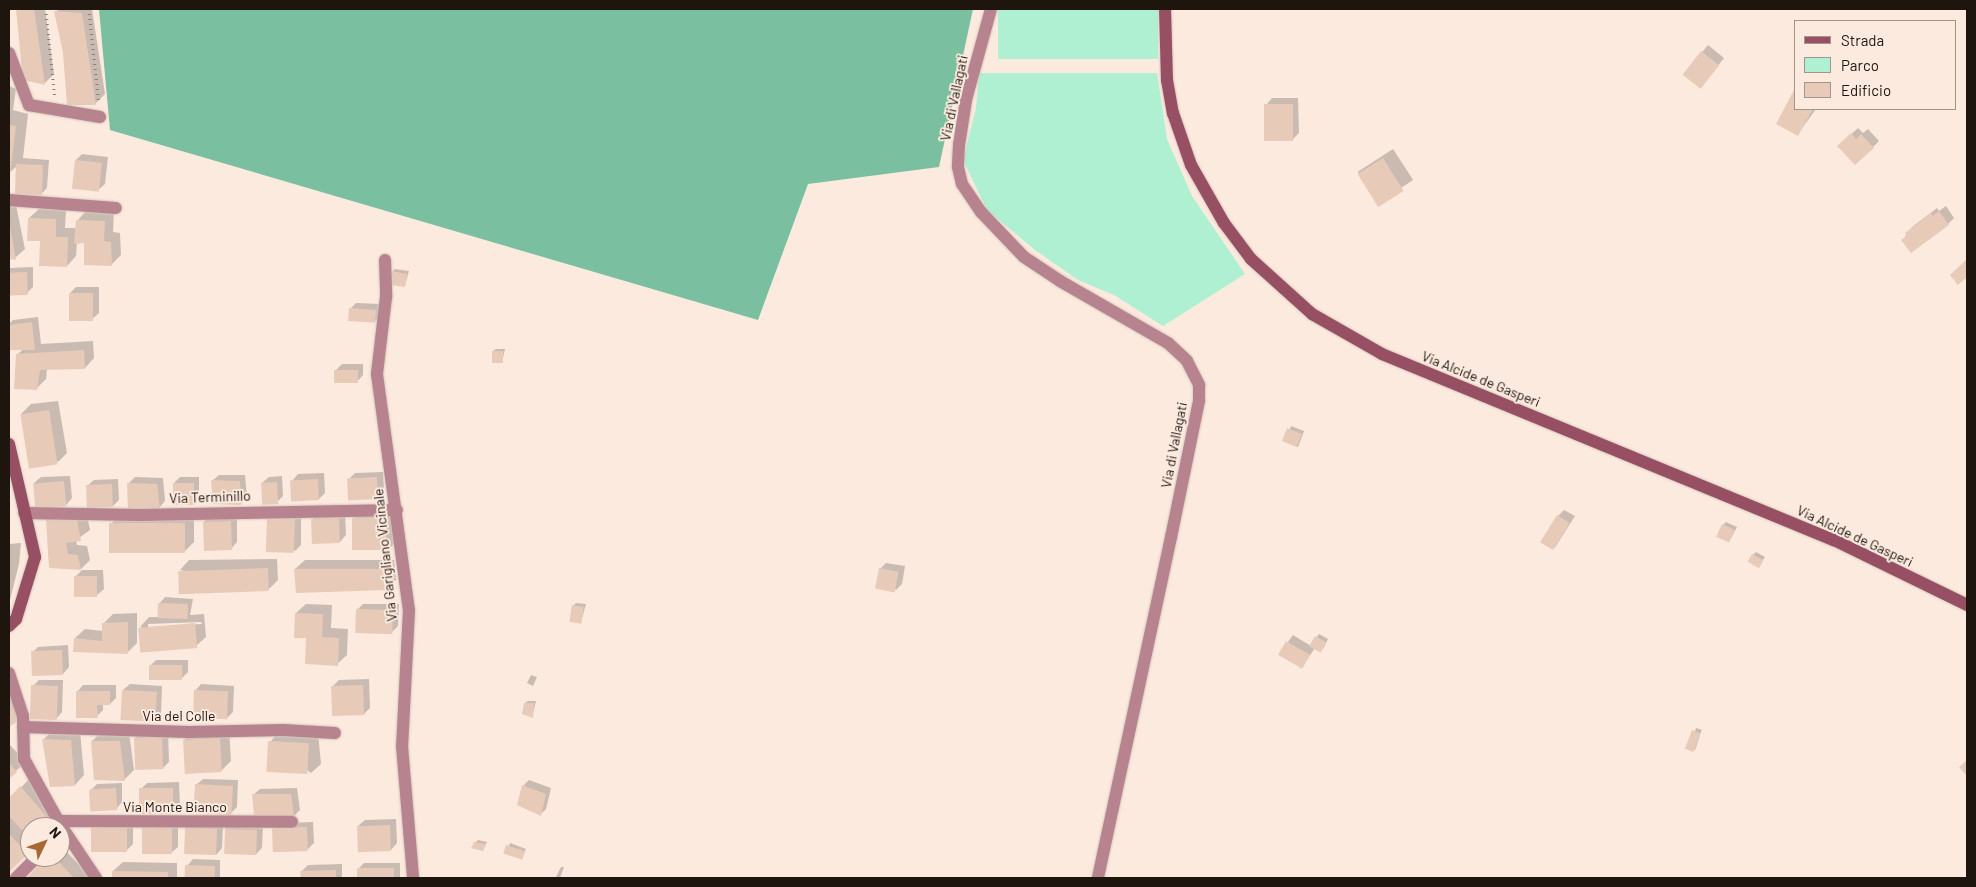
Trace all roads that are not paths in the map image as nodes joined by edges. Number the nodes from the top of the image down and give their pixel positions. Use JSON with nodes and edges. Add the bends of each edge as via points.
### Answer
{"nodes":[{"id":1,"x":991,"y":9,"type":"edge"},
{"id":2,"x":1165,"y":9,"type":"edge"},
{"id":3,"x":9,"y":53,"type":"edge"},
{"id":4,"x":100,"y":117,"type":"road end"},
{"id":5,"x":9,"y":200,"type":"edge"},
{"id":6,"x":116,"y":208,"type":"dead end"},
{"id":7,"x":385,"y":260,"type":"dead end"},
{"id":8,"x":9,"y":444,"type":"edge"},
{"id":9,"x":397,"y":510,"type":"junction"},
{"id":10,"x":24,"y":513,"type":"junction"},
{"id":11,"x":1967,"y":606,"type":"edge"},
{"id":12,"x":9,"y":626,"type":"edge"},
{"id":13,"x":9,"y":673,"type":"edge"},
{"id":14,"x":23,"y":727,"type":"junction"},
{"id":15,"x":334,"y":733,"type":"dead end"},
{"id":16,"x":55,"y":817,"type":"edge"},
{"id":17,"x":292,"y":822,"type":"dead end"},
{"id":18,"x":70,"y":827,"type":"edge"},
{"id":19,"x":70,"y":841,"type":"edge"},
{"id":20,"x":27,"y":867,"type":"edge"},
{"id":21,"x":16,"y":878,"type":"edge"},
{"id":22,"x":96,"y":878,"type":"edge"},
{"id":23,"x":413,"y":878,"type":"edge"},
{"id":24,"x":1098,"y":878,"type":"edge"}],
"edges":[{"from":1,"to":24,"type":"street","name":"Via di Vallagati","via":[[966,100],[959,144],[958,167],[968,195],[1024,257],[1175,349],[1192,368],[1199,385],[1171,537]]},
{"from":2,"to":11,"type":"street","name":"Via Alcide de Gasperi","via":[[1167,80],[1173,113],[1191,165],[1224,223],[1251,259],[1312,314],[1382,354],[1834,540]]},
{"from":3,"to":4,"type":"street","via":[[28,105]]},
{"from":5,"to":6,"type":"street"},
{"from":7,"to":9,"type":"street","name":"Via Garigliano Vicinale","via":[[386,297],[377,374]]},
{"from":8,"to":10,"type":"street"},
{"from":9,"to":10,"type":"street","name":"Via Terminillo","via":[[140,515]]},
{"from":9,"to":23,"type":"street","name":"Via Garigliano Vicinale","via":[[408,610],[402,746]]},
{"from":10,"to":12,"type":"street","via":[[34,557],[16,619]]},
{"from":13,"to":14,"type":"street"},
{"from":14,"to":15,"type":"street","name":"Via del Colle"},
{"from":14,"to":16,"type":"street","via":[[24,759]]},
{"from":17,"to":18,"type":"street","name":"Via Monte Bianco"},
{"from":19,"to":22,"type":"street"},
{"from":20,"to":21,"type":"street"}]}
